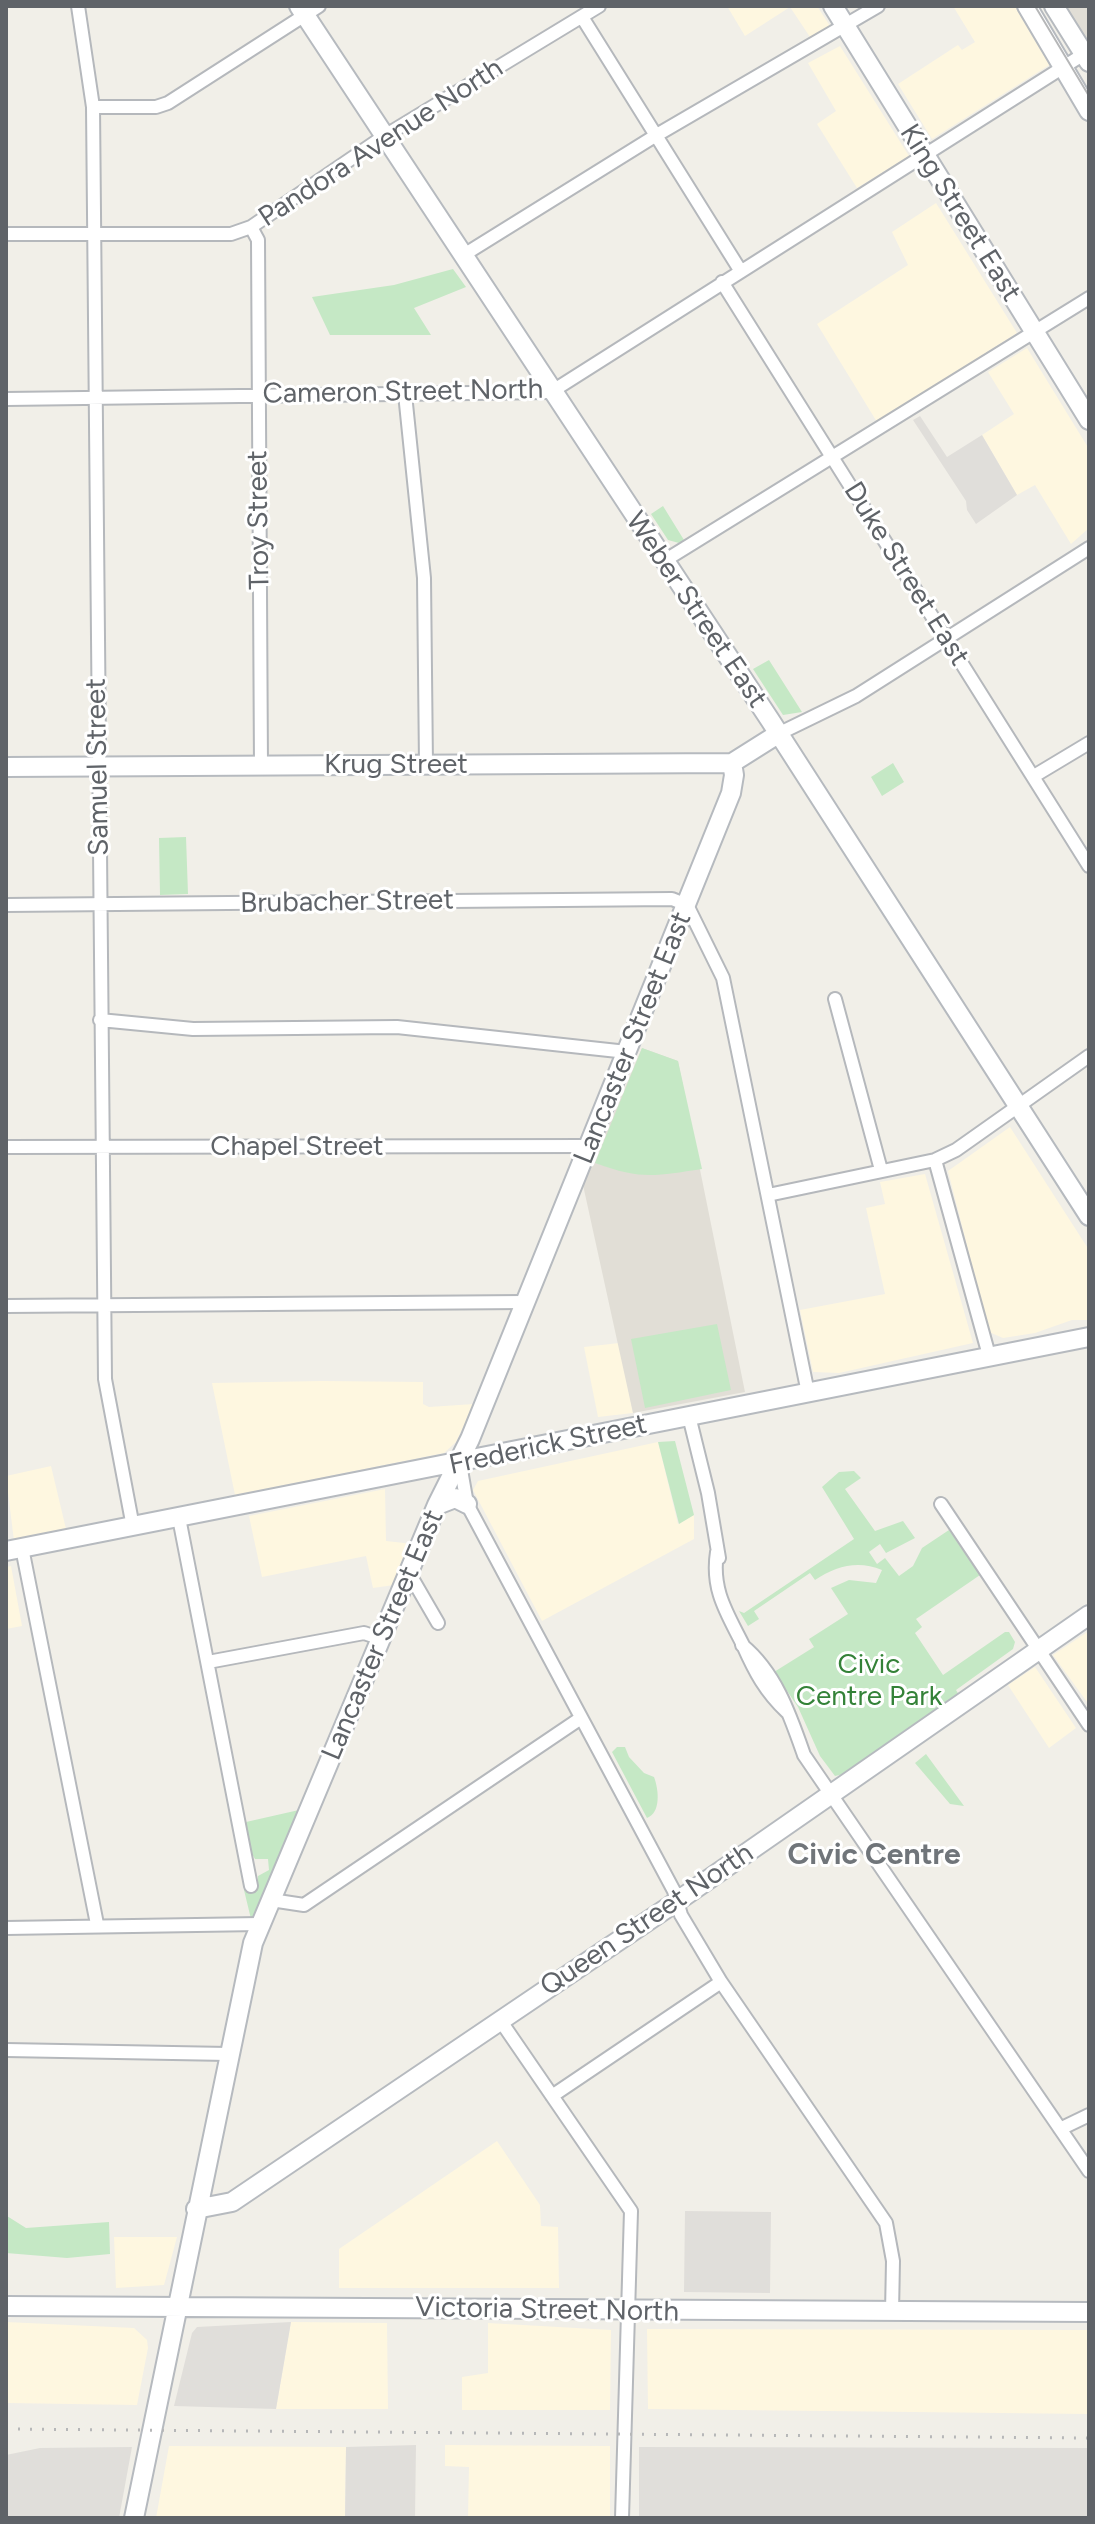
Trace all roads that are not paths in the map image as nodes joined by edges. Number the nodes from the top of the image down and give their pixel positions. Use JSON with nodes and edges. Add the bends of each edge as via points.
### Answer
{"nodes":[{"id":1,"x":78,"y":6,"type":"edge"},
{"id":2,"x":599,"y":6,"type":"edge"},
{"id":3,"x":833,"y":6,"type":"edge"},
{"id":4,"x":878,"y":6,"type":"edge"},
{"id":5,"x":1027,"y":6,"type":"edge"},
{"id":6,"x":1054,"y":6,"type":"edge"},
{"id":7,"x":308,"y":9,"type":"edge"},
{"id":8,"x":582,"y":17,"type":"junction"},
{"id":9,"x":845,"y":26,"type":"junction"},
{"id":10,"x":1087,"y":58,"type":"edge"},
{"id":11,"x":1064,"y":67,"type":"junction"},
{"id":12,"x":93,"y":107,"type":"junction"},
{"id":13,"x":1089,"y":111,"type":"edge"},
{"id":14,"x":655,"y":136,"type":"junction"},
{"id":15,"x":383,"y":137,"type":"junction"},
{"id":16,"x":923,"y":154,"type":"junction"},
{"id":17,"x":251,"y":227,"type":"junction"},
{"id":18,"x":93,"y":233,"type":"junction"},
{"id":19,"x":6,"y":234,"type":"edge"},
{"id":20,"x":462,"y":256,"type":"junction"},
{"id":21,"x":740,"y":270,"type":"junction"},
{"id":22,"x":722,"y":282,"type":"junction"},
{"id":23,"x":1089,"y":298,"type":"edge"},
{"id":24,"x":1034,"y":333,"type":"junction"},
{"id":25,"x":551,"y":392,"type":"junction"},
{"id":26,"x":405,"y":394,"type":"junction"},
{"id":27,"x":258,"y":396,"type":"junction"},
{"id":28,"x":94,"y":398,"type":"junction"},
{"id":29,"x":6,"y":399,"type":"edge"},
{"id":30,"x":1089,"y":420,"type":"edge"},
{"id":31,"x":833,"y":459,"type":"junction"},
{"id":32,"x":1089,"y":548,"type":"edge"},
{"id":33,"x":664,"y":561,"type":"junction"},
{"id":34,"x":946,"y":639,"type":"junction"},
{"id":35,"x":778,"y":734,"type":"junction"},
{"id":36,"x":1089,"y":743,"type":"edge"},
{"id":37,"x":732,"y":763,"type":"junction"},
{"id":38,"x":426,"y":765,"type":"junction"},
{"id":39,"x":99,"y":766,"type":"junction"},
{"id":40,"x":261,"y":766,"type":"junction"},
{"id":41,"x":6,"y":767,"type":"edge"},
{"id":42,"x":1034,"y":776,"type":"junction"},
{"id":43,"x":1089,"y":866,"type":"edge"},
{"id":44,"x":100,"y":904,"type":"junction"},
{"id":45,"x":6,"y":905,"type":"edge"},
{"id":46,"x":687,"y":905,"type":"junction"},
{"id":47,"x":835,"y":999,"type":"dead end"},
{"id":48,"x":100,"y":1020,"type":"junction"},
{"id":49,"x":627,"y":1052,"type":"junction"},
{"id":50,"x":1089,"y":1056,"type":"edge"},
{"id":51,"x":1019,"y":1107,"type":"junction"},
{"id":52,"x":589,"y":1146,"type":"junction"},
{"id":53,"x":6,"y":1147,"type":"edge"},
{"id":54,"x":103,"y":1149,"type":"junction"},
{"id":55,"x":935,"y":1160,"type":"junction"},
{"id":56,"x":881,"y":1170,"type":"junction"},
{"id":57,"x":768,"y":1195,"type":"junction"},
{"id":58,"x":1089,"y":1216,"type":"edge"},
{"id":59,"x":524,"y":1302,"type":"junction"},
{"id":60,"x":104,"y":1305,"type":"junction"},
{"id":61,"x":6,"y":1306,"type":"edge"},
{"id":62,"x":1089,"y":1337,"type":"edge"},
{"id":63,"x":990,"y":1359,"type":"junction"},
{"id":64,"x":808,"y":1393,"type":"junction"},
{"id":65,"x":689,"y":1416,"type":"junction"},
{"id":66,"x":460,"y":1460,"type":"junction"},
{"id":67,"x":467,"y":1504,"type":"junction"},
{"id":68,"x":941,"y":1504,"type":"dead end"},
{"id":69,"x":437,"y":1505,"type":"junction"},
{"id":70,"x":179,"y":1518,"type":"junction"},
{"id":71,"x":133,"y":1527,"type":"junction"},
{"id":72,"x":14,"y":1550,"type":"edge"},
{"id":73,"x":409,"y":1573,"type":"junction"},
{"id":74,"x":1089,"y":1615,"type":"edge"},
{"id":75,"x":438,"y":1623,"type":"dead end"},
{"id":76,"x":382,"y":1639,"type":"junction"},
{"id":77,"x":1038,"y":1650,"type":"junction"},
{"id":78,"x":208,"y":1662,"type":"junction"},
{"id":79,"x":581,"y":1718,"type":"junction"},
{"id":80,"x":1089,"y":1725,"type":"edge"},
{"id":81,"x":832,"y":1794,"type":"junction"},
{"id":82,"x":251,"y":1886,"type":"dead end"},
{"id":83,"x":271,"y":1900,"type":"junction"},
{"id":84,"x":676,"y":1902,"type":"junction"},
{"id":85,"x":97,"y":1924,"type":"junction"},
{"id":86,"x":260,"y":1924,"type":"junction"},
{"id":87,"x":6,"y":1928,"type":"edge"},
{"id":88,"x":721,"y":1982,"type":"junction"},
{"id":89,"x":500,"y":2020,"type":"junction"},
{"id":90,"x":6,"y":2050,"type":"edge"},
{"id":91,"x":228,"y":2054,"type":"junction"},
{"id":92,"x":552,"y":2096,"type":"junction"},
{"id":93,"x":1089,"y":2115,"type":"edge"},
{"id":94,"x":1060,"y":2129,"type":"junction"},
{"id":95,"x":1089,"y":2171,"type":"edge"},
{"id":96,"x":196,"y":2209,"type":"junction"},
{"id":97,"x":6,"y":2306,"type":"edge"},
{"id":98,"x":176,"y":2309,"type":"junction"},
{"id":99,"x":629,"y":2310,"type":"junction"},
{"id":100,"x":892,"y":2312,"type":"junction"},
{"id":101,"x":1089,"y":2312,"type":"edge"},
{"id":102,"x":134,"y":2518,"type":"edge"},
{"id":103,"x":622,"y":2518,"type":"edge"}],
"edges":[{"from":1,"to":12,"type":"street","name":"Samuel Street"},
{"from":2,"to":8,"type":"street","name":"Pandora Avenue North"},
{"from":3,"to":9,"type":"main road","name":"King Street East"},
{"from":4,"to":9,"type":"street"},
{"from":5,"to":11,"type":"main road"},
{"from":6,"to":10,"type":"main road"},
{"from":7,"to":12,"type":"street","via":[[168,103]]},
{"from":7,"to":15,"type":"main road","name":"Weber Street East"},
{"from":8,"to":14,"type":"street"},
{"from":8,"to":15,"type":"street","name":"Pandora Avenue North"},
{"from":9,"to":14,"type":"street"},
{"from":9,"to":16,"type":"main road","name":"King Street East"},
{"from":10,"to":11,"type":"street","name":"Cameron Street North"},
{"from":11,"to":13,"type":"main road"},
{"from":11,"to":16,"type":"street","name":"Cameron Street North"},
{"from":12,"to":18,"type":"street","name":"Samuel Street"},
{"from":14,"to":20,"type":"street"},
{"from":14,"to":21,"type":"street"},
{"from":15,"to":17,"type":"street","name":"Pandora Avenue North"},
{"from":15,"to":20,"type":"main road","name":"Weber Street East"},
{"from":16,"to":21,"type":"street","name":"Cameron Street North"},
{"from":16,"to":24,"type":"main road","name":"King Street East"},
{"from":17,"to":18,"type":"street","name":"Pandora Avenue North","via":[[231,234]]},
{"from":17,"to":27,"type":"street","name":"Troy Street","via":[[258,240]]},
{"from":18,"to":19,"type":"street","name":"Pandora Avenue North"},
{"from":18,"to":28,"type":"street","name":"Samuel Street"},
{"from":20,"to":25,"type":"main road","name":"Weber Street East"},
{"from":21,"to":22,"type":"street","name":"Cameron Street North"},
{"from":22,"to":25,"type":"street","name":"Cameron Street North"},
{"from":22,"to":31,"type":"street","name":"Duke Street East"},
{"from":23,"to":24,"type":"street"},
{"from":24,"to":30,"type":"main road","name":"King Street East"},
{"from":24,"to":31,"type":"street"},
{"from":25,"to":26,"type":"street","name":"Cameron Street North"},
{"from":25,"to":33,"type":"main road","name":"Weber Street East"},
{"from":26,"to":27,"type":"street","name":"Cameron Street North"},
{"from":26,"to":38,"type":"street","via":[[424,578]]},
{"from":27,"to":28,"type":"street","name":"Cameron Street North"},
{"from":27,"to":40,"type":"street","name":"Troy Street"},
{"from":28,"to":29,"type":"street","name":"Cameron Street North"},
{"from":28,"to":39,"type":"street","name":"Samuel Street"},
{"from":31,"to":33,"type":"street"},
{"from":31,"to":34,"type":"street","name":"Duke Street East"},
{"from":32,"to":34,"type":"street"},
{"from":33,"to":35,"type":"main road","name":"Weber Street East"},
{"from":34,"to":35,"type":"street","via":[[843,703]]},
{"from":34,"to":42,"type":"street","name":"Duke Street East"},
{"from":35,"to":37,"type":"main road"},
{"from":35,"to":51,"type":"main road","name":"Weber Street East"},
{"from":36,"to":42,"type":"street"},
{"from":37,"to":38,"type":"main road","name":"Krug Street"},
{"from":37,"to":46,"type":"main road","name":"Lancaster Street East","via":[[731,793]]},
{"from":38,"to":40,"type":"main road","name":"Krug Street"},
{"from":39,"to":40,"type":"main road","name":"Krug Street"},
{"from":39,"to":41,"type":"main road","name":"Krug Street"},
{"from":39,"to":44,"type":"street","name":"Samuel Street"},
{"from":42,"to":43,"type":"street","name":"Duke Street East"},
{"from":44,"to":45,"type":"street","name":"Brubacher Street"},
{"from":44,"to":46,"type":"street","name":"Brubacher Street","via":[[672,899]]},
{"from":44,"to":48,"type":"street","name":"Samuel Street"},
{"from":46,"to":49,"type":"main road","name":"Lancaster Street East"},
{"from":46,"to":57,"type":"street","via":[[720,966]]},
{"from":47,"to":56,"type":"street"},
{"from":48,"to":49,"type":"street","via":[[193,1029],[397,1027]]},
{"from":48,"to":54,"type":"street","name":"Samuel Street"},
{"from":49,"to":52,"type":"main road","name":"Lancaster Street East"},
{"from":50,"to":51,"type":"street"},
{"from":51,"to":55,"type":"street"},
{"from":51,"to":58,"type":"main road","name":"Weber Street East"},
{"from":52,"to":54,"type":"street","name":"Chapel Street"},
{"from":52,"to":59,"type":"main road","name":"Lancaster Street East"},
{"from":53,"to":54,"type":"street","name":"Chapel Street"},
{"from":54,"to":60,"type":"street","name":"Samuel Street"},
{"from":55,"to":56,"type":"street"},
{"from":55,"to":63,"type":"street"},
{"from":56,"to":57,"type":"street"},
{"from":57,"to":64,"type":"street"},
{"from":59,"to":60,"type":"street"},
{"from":59,"to":66,"type":"main road","name":"Lancaster Street East"},
{"from":60,"to":61,"type":"street"},
{"from":60,"to":71,"type":"street","name":"Samuel Street","via":[[107,1391]]},
{"from":62,"to":63,"type":"main road","name":"Frederick Street"},
{"from":63,"to":64,"type":"main road","name":"Frederick Street"},
{"from":64,"to":65,"type":"main road","name":"Frederick Street"},
{"from":65,"to":66,"type":"main road","name":"Frederick Street"},
{"from":65,"to":81,"type":"street","via":[[708,1493],[717,1552],[714,1578],[725,1615],[760,1682],[787,1713],[804,1755]]},
{"from":66,"to":67,"type":"street"},
{"from":66,"to":69,"type":"main road","name":"Lancaster Street East"},
{"from":66,"to":70,"type":"main road","name":"Frederick Street"},
{"from":67,"to":69,"type":"main road","via":[[455,1498]]},
{"from":67,"to":79,"type":"street"},
{"from":68,"to":77,"type":"street"},
{"from":69,"to":73,"type":"main road","name":"Lancaster Street East"},
{"from":70,"to":71,"type":"main road","name":"Frederick Street"},
{"from":70,"to":78,"type":"street"},
{"from":71,"to":72,"type":"main road","name":"Frederick Street"},
{"from":72,"to":85,"type":"street"},
{"from":73,"to":75,"type":"street"},
{"from":73,"to":76,"type":"main road","name":"Lancaster Street East"},
{"from":74,"to":77,"type":"main road","name":"Queen Street North"},
{"from":76,"to":78,"type":"street","via":[[364,1633]]},
{"from":76,"to":83,"type":"main road","name":"Lancaster Street East"},
{"from":77,"to":80,"type":"street"},
{"from":77,"to":81,"type":"main road","name":"Queen Street North"},
{"from":78,"to":82,"type":"street"},
{"from":79,"to":83,"type":"street","via":[[304,1905]]},
{"from":79,"to":84,"type":"street"},
{"from":81,"to":84,"type":"main road","name":"Queen Street North"},
{"from":81,"to":94,"type":"street"},
{"from":83,"to":86,"type":"main road","name":"Lancaster Street East"},
{"from":84,"to":88,"type":"street"},
{"from":84,"to":89,"type":"main road","name":"Queen Street North"},
{"from":85,"to":86,"type":"street"},
{"from":85,"to":87,"type":"street"},
{"from":86,"to":91,"type":"main road","name":"Lancaster Street East"},
{"from":88,"to":92,"type":"street"},
{"from":88,"to":100,"type":"street","via":[[886,2223],[893,2261]]},
{"from":89,"to":92,"type":"street"},
{"from":89,"to":96,"type":"main road","name":"Queen Street North","via":[[232,2202]]},
{"from":90,"to":91,"type":"street"},
{"from":91,"to":96,"type":"main road","name":"Lancaster Street East"},
{"from":92,"to":99,"type":"street","via":[[631,2211]]},
{"from":93,"to":94,"type":"street"},
{"from":94,"to":95,"type":"street"},
{"from":96,"to":98,"type":"main road","name":"Lancaster Street East"},
{"from":97,"to":98,"type":"main road","name":"Victoria Street North"},
{"from":98,"to":99,"type":"main road","name":"Victoria Street North"},
{"from":98,"to":102,"type":"main road","name":"Lancaster Street East"},
{"from":99,"to":100,"type":"main road","name":"Victoria Street North"},
{"from":99,"to":103,"type":"street"},
{"from":100,"to":101,"type":"main road","name":"Victoria Street North"}]}
